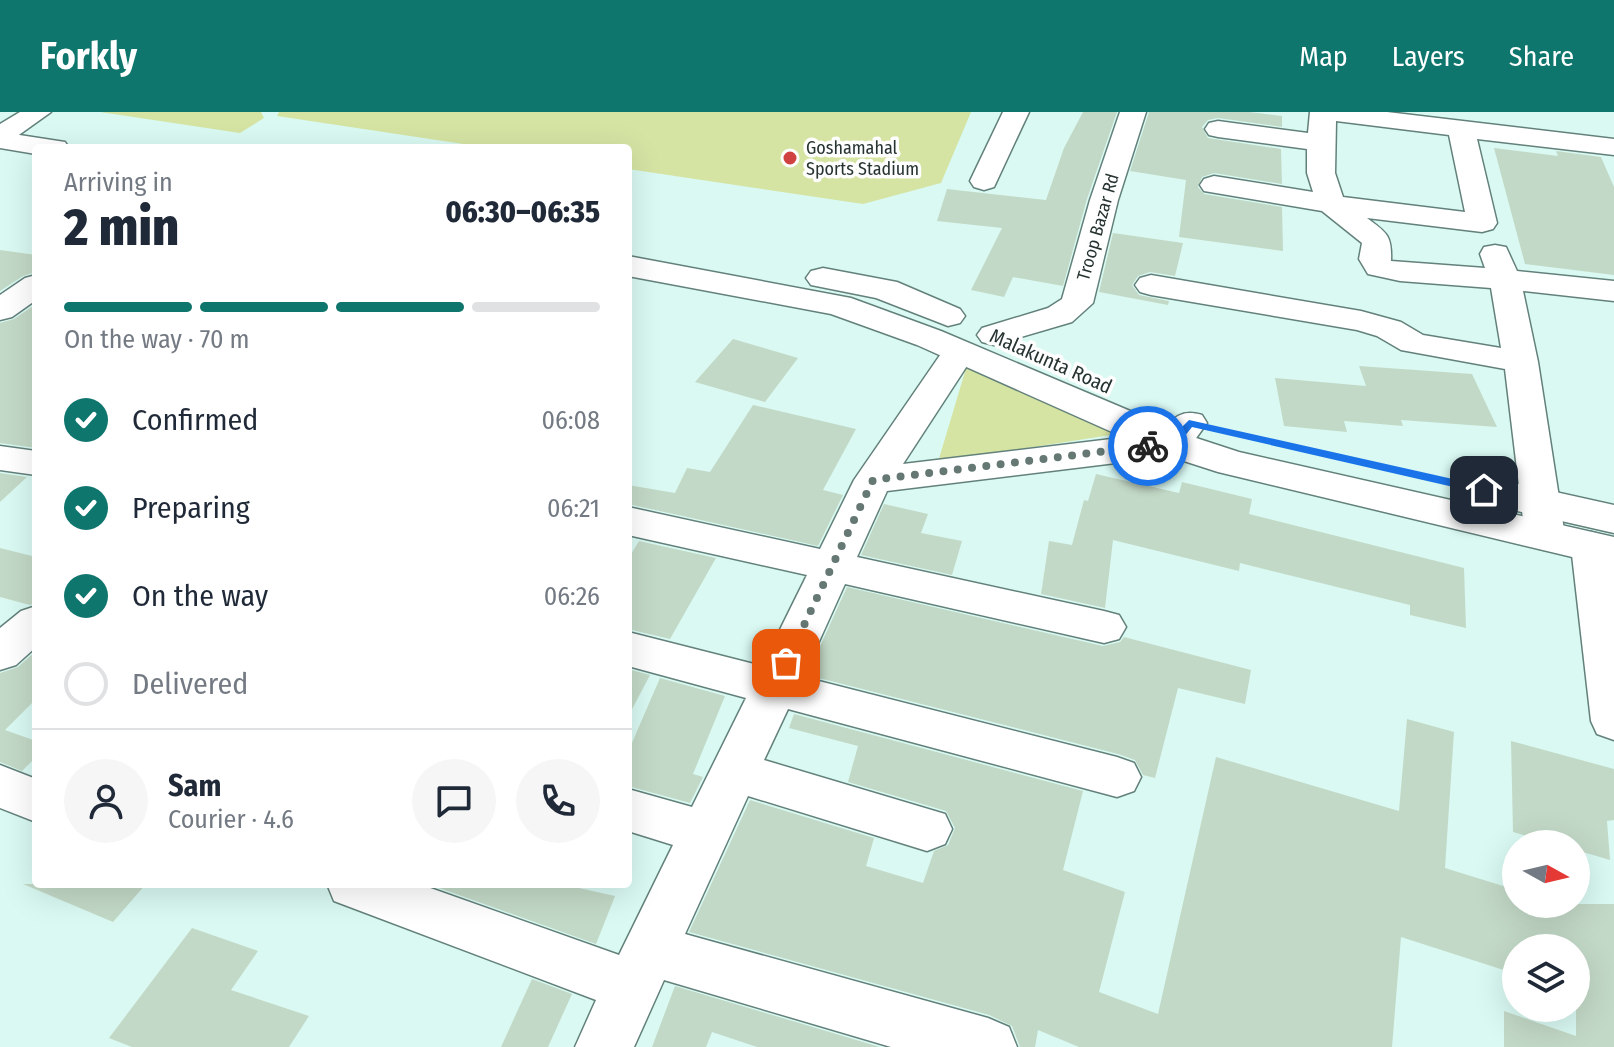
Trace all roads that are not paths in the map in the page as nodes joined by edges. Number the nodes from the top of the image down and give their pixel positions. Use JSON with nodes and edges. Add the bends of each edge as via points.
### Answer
{"nodes":[{"id":1,"x":38,"y":112,"type":"edge"},
{"id":2,"x":1016,"y":112,"type":"edge"},
{"id":3,"x":1133,"y":112,"type":"edge"},
{"id":4,"x":1323,"y":112,"type":"edge"},
{"id":5,"x":1218,"y":129,"type":"dead end"},
{"id":6,"x":1461,"y":129,"type":"junction"},
{"id":7,"x":0,"y":138,"type":"edge"},
{"id":8,"x":1321,"y":143,"type":"junction"},
{"id":9,"x":33,"y":144,"type":"edge"},
{"id":10,"x":1614,"y":147,"type":"edge"},
{"id":11,"x":0,"y":160,"type":"edge"},
{"id":12,"x":32,"y":164,"type":"edge"},
{"id":13,"x":984,"y":181,"type":"dead end"},
{"id":14,"x":1214,"y":185,"type":"dead end"},
{"id":15,"x":1331,"y":204,"type":"junction"},
{"id":16,"x":1482,"y":223,"type":"junction"},
{"id":17,"x":632,"y":244,"type":"edge"},
{"id":18,"x":632,"y":267,"type":"edge"},
{"id":19,"x":1505,"y":279,"type":"junction"},
{"id":20,"x":1151,"y":285,"type":"dead end"},
{"id":21,"x":32,"y":288,"type":"edge"},
{"id":22,"x":1614,"y":291,"type":"edge"},
{"id":23,"x":0,"y":310,"type":"edge"},
{"id":24,"x":976,"y":343,"type":"junction"},
{"id":25,"x":1521,"y":362,"type":"junction"},
{"id":26,"x":1181,"y":433,"type":"junction"},
{"id":27,"x":0,"y":458,"type":"edge"},
{"id":28,"x":32,"y":462,"type":"edge"},
{"id":29,"x":873,"y":480,"type":"junction"},
{"id":30,"x":1544,"y":520,"type":"junction"},
{"id":31,"x":632,"y":522,"type":"edge"},
{"id":32,"x":1606,"y":539,"type":"edge"},
{"id":33,"x":831,"y":568,"type":"junction"},
{"id":34,"x":0,"y":616,"type":"edge"},
{"id":35,"x":32,"y":621,"type":"edge"},
{"id":36,"x":32,"y":625,"type":"edge"},
{"id":37,"x":1104,"y":627,"type":"dead end"},
{"id":38,"x":632,"y":650,"type":"edge"},
{"id":39,"x":0,"y":653,"type":"edge"},
{"id":40,"x":775,"y":687,"type":"junction"},
{"id":41,"x":1614,"y":721,"type":"edge"},
{"id":42,"x":734,"y":772,"type":"junction"},
{"id":43,"x":1117,"y":777,"type":"dead end"},
{"id":44,"x":0,"y":786,"type":"edge"},
{"id":45,"x":32,"y":799,"type":"edge"},
{"id":46,"x":632,"y":811,"type":"edge"},
{"id":47,"x":927,"y":829,"type":"dead end"},
{"id":48,"x":706,"y":833,"type":"junction"},
{"id":49,"x":367,"y":888,"type":"edge"},
{"id":50,"x":641,"y":969,"type":"junction"},
{"id":51,"x":604,"y":1047,"type":"edge"},
{"id":52,"x":988,"y":1047,"type":"edge"}],
"edges":[{"from":1,"to":7,"type":"street"},
{"from":2,"to":13,"type":"street"},
{"from":3,"to":24,"type":"street","name":"Troop Bazar Rd","via":[[1077,303],[1060,315]]},
{"from":4,"to":6,"type":"street"},
{"from":4,"to":8,"type":"street"},
{"from":5,"to":8,"type":"street"},
{"from":6,"to":10,"type":"street"},
{"from":6,"to":16,"type":"street"},
{"from":7,"to":9,"type":"main road"},
{"from":8,"to":15,"type":"street","via":[[1321,173]]},
{"from":11,"to":12,"type":"main road"},
{"from":14,"to":15,"type":"street"},
{"from":15,"to":16,"type":"street"},
{"from":15,"to":19,"type":"street","via":[[1374,238],[1379,267]]},
{"from":16,"to":19,"type":"street"},
{"from":17,"to":24,"type":"main road","name":"Malakunta Road","via":[[885,289]]},
{"from":18,"to":24,"type":"main road","via":[[839,305]]},
{"from":19,"to":22,"type":"street"},
{"from":19,"to":25,"type":"street"},
{"from":20,"to":25,"type":"street","via":[[1361,321],[1413,343]]},
{"from":21,"to":23,"type":"street"},
{"from":24,"to":26,"type":"main road"},
{"from":24,"to":29,"type":"street"},
{"from":25,"to":30,"type":"street"},
{"from":26,"to":29,"type":"street"},
{"from":26,"to":30,"type":"main road","via":[[1232,463]]},
{"from":27,"to":28,"type":"street"},
{"from":29,"to":33,"type":"street"},
{"from":30,"to":32,"type":"main road"},
{"from":31,"to":33,"type":"street"},
{"from":32,"to":41,"type":"street"},
{"from":33,"to":37,"type":"street"},
{"from":33,"to":40,"type":"street"},
{"from":34,"to":35,"type":"street"},
{"from":36,"to":39,"type":"street"},
{"from":38,"to":40,"type":"street"},
{"from":40,"to":42,"type":"street"},
{"from":40,"to":43,"type":"street"},
{"from":42,"to":47,"type":"street"},
{"from":42,"to":48,"type":"street"},
{"from":44,"to":45,"type":"street"},
{"from":46,"to":48,"type":"street"},
{"from":48,"to":50,"type":"street"},
{"from":49,"to":50,"type":"street"},
{"from":50,"to":51,"type":"street"},
{"from":50,"to":52,"type":"street"}]}
